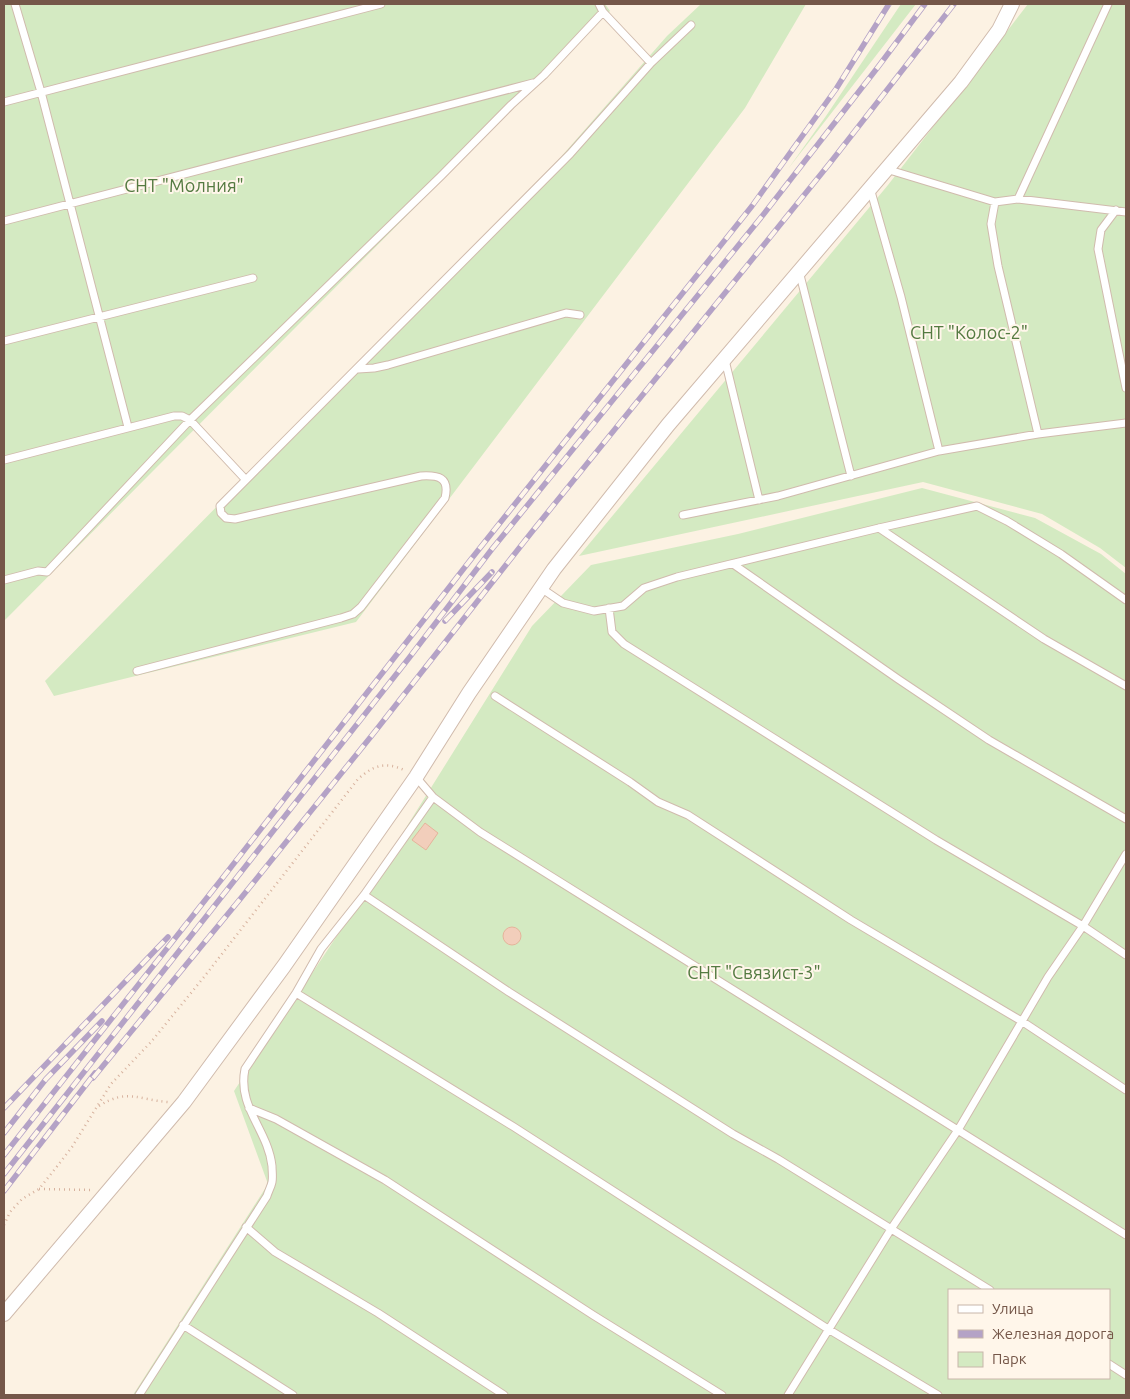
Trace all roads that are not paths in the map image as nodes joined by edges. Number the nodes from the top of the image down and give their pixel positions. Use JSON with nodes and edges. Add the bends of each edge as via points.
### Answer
{"nodes":[{"id":1,"x":15,"y":4,"type":"edge"},
{"id":2,"x":381,"y":4,"type":"edge"},
{"id":3,"x":599,"y":4,"type":"edge"},
{"id":4,"x":1012,"y":4,"type":"edge"},
{"id":5,"x":1108,"y":4,"type":"edge"},
{"id":6,"x":603,"y":12,"type":"junction"},
{"id":7,"x":691,"y":26,"type":"dead end"},
{"id":8,"x":651,"y":63,"type":"junction"},
{"id":9,"x":536,"y":82,"type":"junction"},
{"id":10,"x":41,"y":92,"type":"junction"},
{"id":11,"x":4,"y":102,"type":"edge"},
{"id":12,"x":886,"y":169,"type":"junction"},
{"id":13,"x":870,"y":188,"type":"junction"},
{"id":14,"x":1018,"y":199,"type":"junction"},
{"id":15,"x":995,"y":202,"type":"junction"},
{"id":16,"x":70,"y":203,"type":"junction"},
{"id":17,"x":1116,"y":210,"type":"junction"},
{"id":18,"x":1126,"y":212,"type":"edge"},
{"id":19,"x":4,"y":221,"type":"edge"},
{"id":20,"x":799,"y":270,"type":"junction"},
{"id":21,"x":253,"y":278,"type":"dead end"},
{"id":22,"x":580,"y":315,"type":"dead end"},
{"id":23,"x":99,"y":316,"type":"junction"},
{"id":24,"x":4,"y":341,"type":"edge"},
{"id":25,"x":725,"y":358,"type":"junction"},
{"id":26,"x":358,"y":369,"type":"junction"},
{"id":27,"x":1126,"y":388,"type":"edge"},
{"id":28,"x":190,"y":420,"type":"junction"},
{"id":29,"x":1126,"y":423,"type":"edge"},
{"id":30,"x":128,"y":427,"type":"junction"},
{"id":31,"x":1038,"y":434,"type":"junction"},
{"id":32,"x":939,"y":451,"type":"junction"},
{"id":33,"x":4,"y":460,"type":"edge"},
{"id":34,"x":851,"y":476,"type":"junction"},
{"id":35,"x":246,"y":480,"type":"junction"},
{"id":36,"x":759,"y":500,"type":"junction"},
{"id":37,"x":683,"y":515,"type":"dead end"},
{"id":38,"x":879,"y":528,"type":"junction"},
{"id":39,"x":733,"y":564,"type":"junction"},
{"id":40,"x":4,"y":580,"type":"edge"},
{"id":41,"x":541,"y":588,"type":"junction"},
{"id":42,"x":1126,"y":600,"type":"edge"},
{"id":43,"x":609,"y":608,"type":"junction"},
{"id":44,"x":137,"y":671,"type":"dead end"},
{"id":45,"x":1126,"y":686,"type":"edge"},
{"id":46,"x":496,"y":696,"type":"dead end"},
{"id":47,"x":416,"y":777,"type":"junction"},
{"id":48,"x":432,"y":797,"type":"junction"},
{"id":49,"x":1126,"y":819,"type":"edge"},
{"id":50,"x":1126,"y":854,"type":"edge"},
{"id":51,"x":364,"y":895,"type":"junction"},
{"id":52,"x":1083,"y":926,"type":"junction"},
{"id":53,"x":1126,"y":955,"type":"edge"},
{"id":54,"x":296,"y":993,"type":"junction"},
{"id":55,"x":1023,"y":1022,"type":"junction"},
{"id":56,"x":1126,"y":1090,"type":"edge"},
{"id":57,"x":249,"y":1108,"type":"junction"},
{"id":58,"x":958,"y":1130,"type":"junction"},
{"id":59,"x":246,"y":1227,"type":"junction"},
{"id":60,"x":891,"y":1229,"type":"junction"},
{"id":61,"x":1126,"y":1235,"type":"edge"},
{"id":62,"x":988,"y":1289,"type":"edge"},
{"id":63,"x":4,"y":1314,"type":"edge"},
{"id":64,"x":183,"y":1325,"type":"junction"},
{"id":65,"x":828,"y":1329,"type":"junction"},
{"id":66,"x":1110,"y":1365,"type":"edge"},
{"id":67,"x":1126,"y":1375,"type":"edge"},
{"id":68,"x":139,"y":1395,"type":"edge"},
{"id":69,"x":293,"y":1395,"type":"edge"},
{"id":70,"x":504,"y":1395,"type":"edge"},
{"id":71,"x":722,"y":1395,"type":"edge"},
{"id":72,"x":788,"y":1395,"type":"edge"},
{"id":73,"x":938,"y":1395,"type":"edge"}],
"edges":[{"from":1,"to":10,"type":"lane"},
{"from":2,"to":10,"type":"lane"},
{"from":3,"to":6,"type":"lane"},
{"from":4,"to":12,"type":"street","via":[[999,30],[961,82]]},
{"from":5,"to":14,"type":"lane"},
{"from":6,"to":8,"type":"lane"},
{"from":6,"to":9,"type":"lane"},
{"from":7,"to":8,"type":"lane"},
{"from":8,"to":26,"type":"lane","via":[[570,154]]},
{"from":9,"to":16,"type":"lane"},
{"from":9,"to":28,"type":"lane"},
{"from":10,"to":11,"type":"lane"},
{"from":10,"to":16,"type":"lane"},
{"from":12,"to":13,"type":"street"},
{"from":12,"to":15,"type":"lane"},
{"from":13,"to":20,"type":"street"},
{"from":13,"to":32,"type":"lane"},
{"from":14,"to":15,"type":"lane"},
{"from":14,"to":17,"type":"lane"},
{"from":15,"to":31,"type":"lane","via":[[991,224],[998,266]]},
{"from":16,"to":19,"type":"lane"},
{"from":16,"to":23,"type":"lane"},
{"from":17,"to":18,"type":"lane"},
{"from":17,"to":27,"type":"lane","via":[[1101,230],[1098,249]]},
{"from":20,"to":25,"type":"street"},
{"from":20,"to":34,"type":"lane"},
{"from":21,"to":23,"type":"lane"},
{"from":22,"to":26,"type":"lane","via":[[566,313],[388,365]]},
{"from":23,"to":24,"type":"lane"},
{"from":23,"to":30,"type":"lane"},
{"from":25,"to":36,"type":"lane"},
{"from":25,"to":41,"type":"street","via":[[668,425]]},
{"from":26,"to":35,"type":"lane"},
{"from":28,"to":30,"type":"lane","via":[[174,416]]},
{"from":28,"to":35,"type":"lane"},
{"from":28,"to":40,"type":"lane","via":[[47,572],[38,571]]},
{"from":29,"to":31,"type":"lane"},
{"from":30,"to":33,"type":"lane"},
{"from":31,"to":32,"type":"lane"},
{"from":32,"to":34,"type":"lane"},
{"from":34,"to":36,"type":"lane"},
{"from":35,"to":44,"type":"lane","via":[[220,506],[226,518],[235,519],[421,476],[436,475],[447,489],[445,498],[353,614]]},
{"from":36,"to":37,"type":"lane"},
{"from":38,"to":39,"type":"lane"},
{"from":38,"to":42,"type":"lane","via":[[977,506],[1061,554]]},
{"from":38,"to":45,"type":"lane","via":[[1044,639]]},
{"from":39,"to":43,"type":"lane","via":[[644,588],[623,606]]},
{"from":39,"to":49,"type":"lane","via":[[989,740]]},
{"from":41,"to":43,"type":"lane","via":[[564,603],[594,611]]},
{"from":41,"to":47,"type":"street"},
{"from":43,"to":52,"type":"lane","via":[[612,632],[624,644],[936,840]]},
{"from":46,"to":55,"type":"lane","via":[[658,802],[688,815],[851,920]]},
{"from":47,"to":48,"type":"lane"},
{"from":47,"to":63,"type":"street","via":[[184,1102]]},
{"from":48,"to":51,"type":"lane"},
{"from":48,"to":58,"type":"lane","via":[[480,832]]},
{"from":50,"to":52,"type":"lane"},
{"from":51,"to":54,"type":"lane","via":[[321,949]]},
{"from":51,"to":60,"type":"lane","via":[[509,992],[733,1134]]},
{"from":52,"to":53,"type":"lane"},
{"from":52,"to":55,"type":"lane","via":[[1048,977]]},
{"from":54,"to":57,"type":"lane","via":[[245,1069],[243,1081]]},
{"from":54,"to":65,"type":"lane","via":[[522,1132]]},
{"from":55,"to":56,"type":"lane"},
{"from":55,"to":58,"type":"lane"},
{"from":57,"to":59,"type":"lane","via":[[265,1142],[273,1180]]},
{"from":57,"to":71,"type":"lane","via":[[276,1118],[385,1180]]},
{"from":58,"to":60,"type":"lane"},
{"from":58,"to":61,"type":"lane"},
{"from":59,"to":64,"type":"lane"},
{"from":59,"to":70,"type":"lane","via":[[275,1252],[378,1313]]},
{"from":60,"to":62,"type":"lane"},
{"from":60,"to":65,"type":"lane"},
{"from":64,"to":68,"type":"lane"},
{"from":64,"to":69,"type":"lane"},
{"from":65,"to":72,"type":"lane"},
{"from":65,"to":73,"type":"lane"},
{"from":66,"to":67,"type":"lane"}]}
